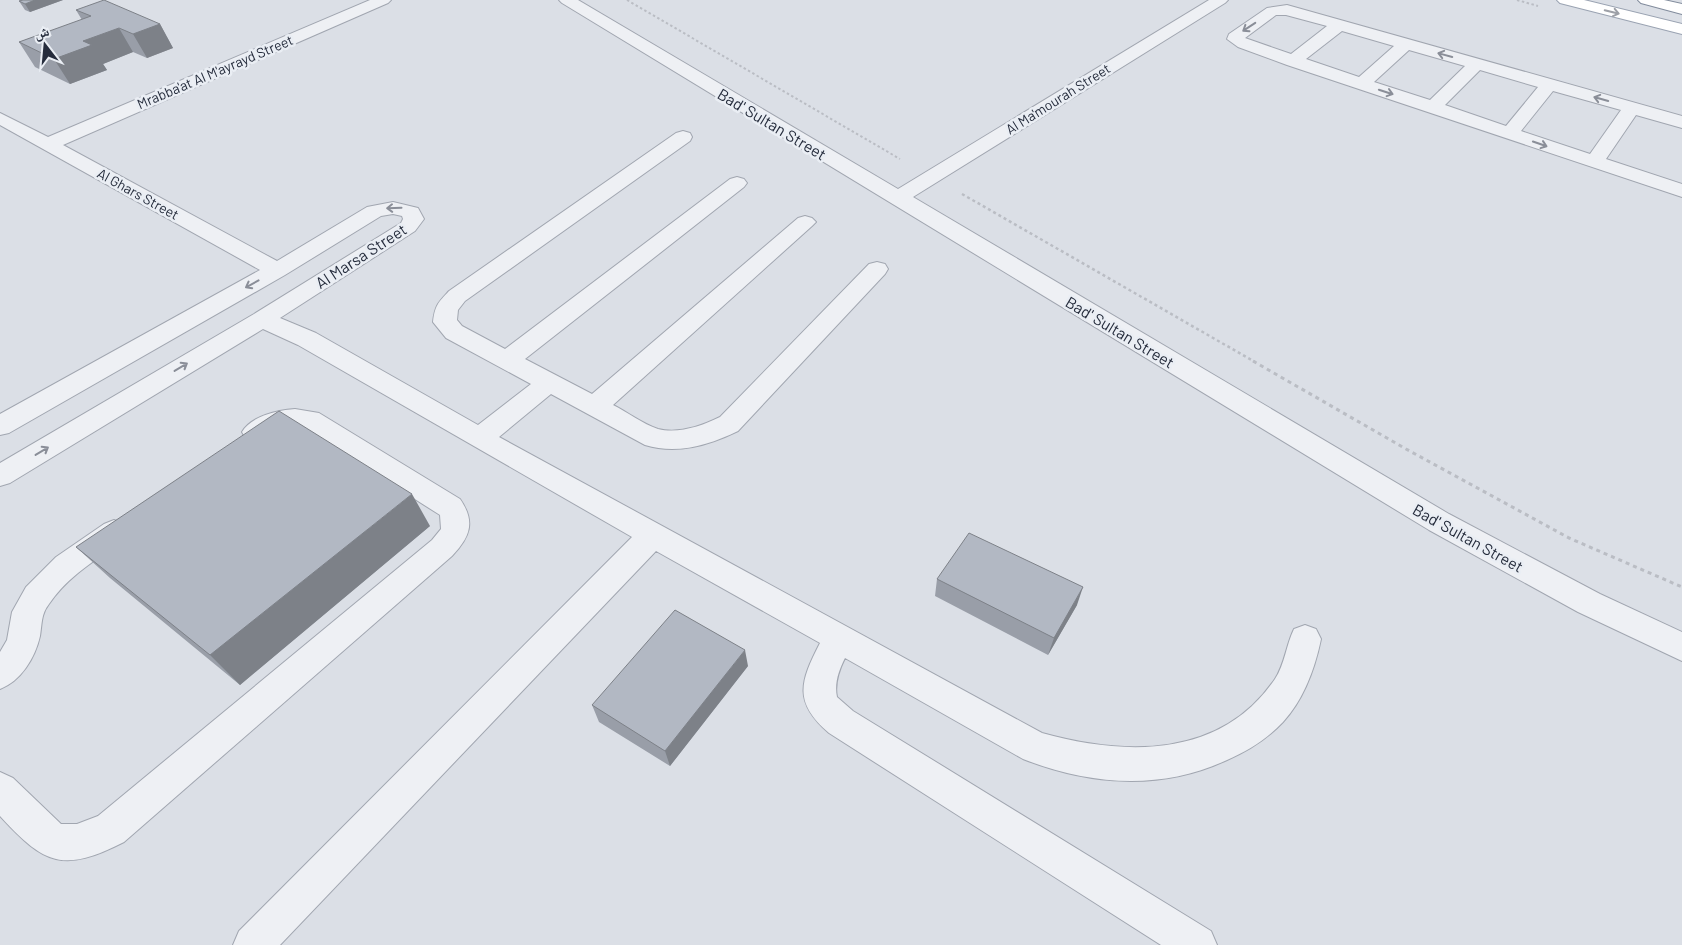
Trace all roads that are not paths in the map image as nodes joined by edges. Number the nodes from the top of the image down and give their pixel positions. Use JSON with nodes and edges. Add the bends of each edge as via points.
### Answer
{"nodes":[{"id":1,"x":383,"y":0,"type":"edge"},
{"id":2,"x":567,"y":0,"type":"edge"},
{"id":3,"x":1220,"y":0,"type":"edge"},
{"id":4,"x":1565,"y":0,"type":"edge"},
{"id":5,"x":1646,"y":0,"type":"edge"},
{"id":6,"x":1682,"y":9,"type":"edge"},
{"id":7,"x":1339,"y":25,"type":"junction"},
{"id":8,"x":1682,"y":29,"type":"edge"},
{"id":9,"x":1406,"y":44,"type":"junction"},
{"id":10,"x":220,"y":53,"type":"dead end"},
{"id":11,"x":239,"y":61,"type":"junction"},
{"id":12,"x":1293,"y":61,"type":"junction"},
{"id":13,"x":1477,"y":64,"type":"junction"},
{"id":14,"x":1361,"y":84,"type":"junction"},
{"id":15,"x":1550,"y":84,"type":"junction"},
{"id":16,"x":1433,"y":107,"type":"junction"},
{"id":17,"x":1632,"y":108,"type":"junction"},
{"id":18,"x":0,"y":118,"type":"edge"},
{"id":19,"x":1682,"y":122,"type":"edge"},
{"id":20,"x":1510,"y":134,"type":"junction"},
{"id":21,"x":683,"y":137,"type":"dead end"},
{"id":22,"x":48,"y":144,"type":"junction"},
{"id":23,"x":1594,"y":162,"type":"junction"},
{"id":24,"x":737,"y":184,"type":"dead end"},
{"id":25,"x":1682,"y":191,"type":"edge"},
{"id":26,"x":896,"y":199,"type":"junction"},
{"id":27,"x":805,"y":222,"type":"dead end"},
{"id":28,"x":877,"y":269,"type":"dead end"},
{"id":29,"x":277,"y":270,"type":"junction"},
{"id":30,"x":262,"y":319,"type":"junction"},
{"id":31,"x":507,"y":360,"type":"junction"},
{"id":32,"x":550,"y":382,"type":"junction"},
{"id":33,"x":596,"y":406,"type":"junction"},
{"id":34,"x":0,"y":426,"type":"edge"},
{"id":35,"x":479,"y":438,"type":"junction"},
{"id":36,"x":233,"y":448,"type":"edge"},
{"id":37,"x":0,"y":476,"type":"edge"},
{"id":38,"x":137,"y":515,"type":"edge"},
{"id":39,"x":654,"y":535,"type":"junction"},
{"id":40,"x":839,"y":638,"type":"junction"},
{"id":41,"x":1305,"y":639,"type":"dead end"},
{"id":42,"x":1682,"y":647,"type":"edge"},
{"id":43,"x":0,"y":674,"type":"edge"},
{"id":44,"x":0,"y":790,"type":"edge"},
{"id":45,"x":253,"y":945,"type":"edge"},
{"id":46,"x":1197,"y":945,"type":"edge"}],
"edges":[{"from":1,"to":11,"type":"street","name":"Mrabba'at Al M'ayrayd Street"},
{"from":2,"to":26,"type":"street","name":"Bad' Sultan Street"},
{"from":3,"to":26,"type":"street","name":"Al Ma'mourah Street"},
{"from":4,"to":8,"type":"main road","one_way":true},
{"from":5,"to":6,"type":"main road"},
{"from":7,"to":9,"type":"street"},
{"from":7,"to":12,"type":"street"},
{"from":7,"to":12,"type":"street","one_way":true,"via":[[1280,9],[1235,37],[1244,44]]},
{"from":13,"to":9,"type":"street","one_way":true},
{"from":9,"to":14,"type":"street"},
{"from":10,"to":11,"type":"street"},
{"from":11,"to":22,"type":"street","name":"Mrabba'at Al M'ayrayd Street"},
{"from":12,"to":14,"type":"street"},
{"from":13,"to":15,"type":"street"},
{"from":13,"to":16,"type":"street"},
{"from":14,"to":16,"type":"street","one_way":true},
{"from":17,"to":15,"type":"street","one_way":true},
{"from":15,"to":20,"type":"street"},
{"from":16,"to":20,"type":"street"},
{"from":17,"to":19,"type":"street"},
{"from":17,"to":23,"type":"street"},
{"from":18,"to":22,"type":"street","name":"Al Ghars Street"},
{"from":20,"to":23,"type":"street","one_way":true},
{"from":21,"to":31,"type":"street","via":[[457,296],[446,308],[445,322],[454,332]]},
{"from":22,"to":29,"type":"street","name":"Al Ghars Street"},
{"from":23,"to":25,"type":"street"},
{"from":24,"to":31,"type":"street"},
{"from":26,"to":42,"type":"street","name":"Bad' Sultan Street","via":[[1439,522],[1590,603]]},
{"from":27,"to":33,"type":"street"},
{"from":28,"to":33,"type":"street","via":[[729,424],[706,435],[680,440],[654,438]]},
{"from":30,"to":29,"type":"street","name":"Al Marsa Street","one_way":true,"via":[[408,227],[414,219],[411,212],[402,207],[374,212]]},
{"from":29,"to":34,"type":"street","name":"Al Marsa Street","one_way":true},
{"from":30,"to":35,"type":"street","via":[[307,339]]},
{"from":37,"to":30,"type":"street","name":"Al Marsa Street","one_way":true},
{"from":31,"to":32,"type":"street"},
{"from":32,"to":33,"type":"street"},
{"from":32,"to":35,"type":"street"},
{"from":35,"to":39,"type":"street"},
{"from":36,"to":44,"type":"street","via":[[278,420],[310,420],[450,507],[456,528],[442,548],[111,829],[90,839],[54,840]]},
{"from":38,"to":43,"type":"street","via":[[57,571],[45,584],[28,610],[20,648]]},
{"from":39,"to":40,"type":"street"},
{"from":39,"to":45,"type":"street"},
{"from":40,"to":41,"type":"street","via":[[1035,747],[1100,763],[1147,764],[1191,757],[1216,749],[1245,733],[1268,714],[1286,691],[1298,666]]},
{"from":40,"to":46,"type":"street","via":[[822,673],[818,691],[826,709]]}]}
